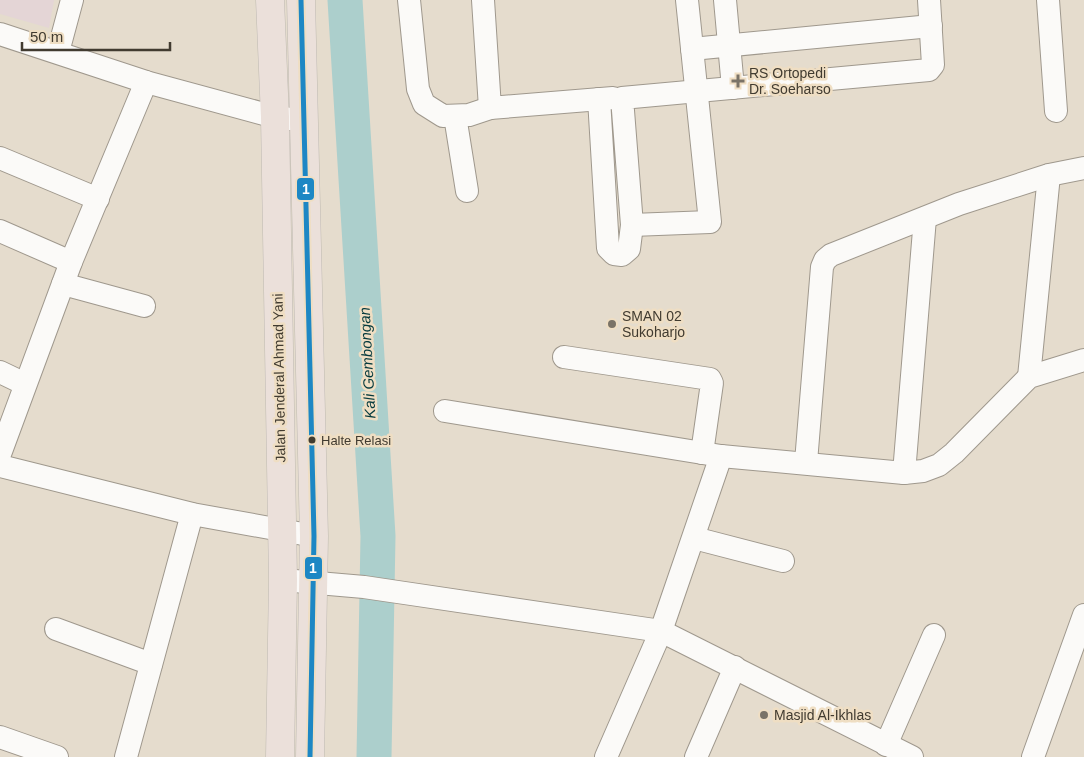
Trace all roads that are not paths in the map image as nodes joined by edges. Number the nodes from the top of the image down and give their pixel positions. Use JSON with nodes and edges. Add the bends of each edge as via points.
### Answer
{"nodes":[{"id":1,"x":72,"y":0,"type":"edge"},
{"id":2,"x":270,"y":0,"type":"edge"},
{"id":3,"x":301,"y":0,"type":"edge"},
{"id":4,"x":409,"y":0,"type":"edge"},
{"id":5,"x":483,"y":0,"type":"edge"},
{"id":6,"x":687,"y":0,"type":"edge"},
{"id":7,"x":725,"y":0,"type":"edge"},
{"id":8,"x":929,"y":0,"type":"edge"},
{"id":9,"x":1048,"y":0,"type":"edge"},
{"id":10,"x":931,"y":26,"type":"junction"},
{"id":11,"x":0,"y":34,"type":"edge"},
{"id":12,"x":729,"y":46,"type":"junction"},
{"id":13,"x":692,"y":49,"type":"junction"},
{"id":14,"x":58,"y":52,"type":"junction"},
{"id":15,"x":146,"y":82,"type":"junction"},
{"id":16,"x":733,"y":88,"type":"junction"},
{"id":17,"x":697,"y":91,"type":"junction"},
{"id":18,"x":622,"y":98,"type":"junction"},
{"id":19,"x":599,"y":99,"type":"junction"},
{"id":20,"x":490,"y":108,"type":"junction"},
{"id":21,"x":1056,"y":111,"type":"dead end"},
{"id":22,"x":455,"y":116,"type":"junction"},
{"id":23,"x":275,"y":118,"type":"junction"},
{"id":24,"x":306,"y":120,"type":"junction"},
{"id":25,"x":0,"y":158,"type":"edge"},
{"id":26,"x":1084,"y":168,"type":"edge"},
{"id":27,"x":1049,"y":175,"type":"junction"},
{"id":28,"x":467,"y":191,"type":"dead end"},
{"id":29,"x":98,"y":199,"type":"junction"},
{"id":30,"x":925,"y":218,"type":"junction"},
{"id":31,"x":632,"y":225,"type":"junction"},
{"id":32,"x":0,"y":231,"type":"edge"},
{"id":33,"x":71,"y":262,"type":"junction"},
{"id":34,"x":63,"y":284,"type":"junction"},
{"id":35,"x":144,"y":306,"type":"dead end"},
{"id":36,"x":564,"y":357,"type":"dead end"},
{"id":37,"x":1084,"y":360,"type":"edge"},
{"id":38,"x":0,"y":372,"type":"edge"},
{"id":39,"x":1029,"y":377,"type":"junction"},
{"id":40,"x":24,"y":384,"type":"junction"},
{"id":41,"x":445,"y":411,"type":"dead end"},
{"id":42,"x":0,"y":454,"type":"edge"},
{"id":43,"x":712,"y":455,"type":"junction"},
{"id":44,"x":806,"y":462,"type":"junction"},
{"id":45,"x":0,"y":466,"type":"edge"},
{"id":46,"x":904,"y":474,"type":"junction"},
{"id":47,"x":192,"y":514,"type":"junction"},
{"id":48,"x":282,"y":531,"type":"junction"},
{"id":49,"x":314,"y":536,"type":"junction"},
{"id":50,"x":694,"y":538,"type":"junction"},
{"id":51,"x":783,"y":561,"type":"dead end"},
{"id":52,"x":284,"y":580,"type":"junction"},
{"id":53,"x":313,"y":582,"type":"junction"},
{"id":54,"x":56,"y":629,"type":"dead end"},
{"id":55,"x":1082,"y":629,"type":"edge"},
{"id":56,"x":660,"y":631,"type":"junction"},
{"id":57,"x":934,"y":635,"type":"dead end"},
{"id":58,"x":152,"y":664,"type":"junction"},
{"id":59,"x":735,"y":668,"type":"junction"},
{"id":60,"x":0,"y":737,"type":"edge"},
{"id":61,"x":897,"y":752,"type":"edge"},
{"id":62,"x":57,"y":757,"type":"edge"},
{"id":63,"x":126,"y":757,"type":"edge"},
{"id":64,"x":280,"y":757,"type":"edge"},
{"id":65,"x":310,"y":757,"type":"edge"},
{"id":66,"x":606,"y":757,"type":"edge"},
{"id":67,"x":696,"y":757,"type":"edge"},
{"id":68,"x":1033,"y":757,"type":"edge"}],
"edges":[{"from":1,"to":14,"type":"street"},
{"from":2,"to":23,"type":"highway","name":"Jalan Jenderal Ahmad Yani"},
{"from":3,"to":24,"type":"highway"},
{"from":4,"to":22,"type":"street","via":[[420,98],[430,110],[443,116]]},
{"from":5,"to":20,"type":"street"},
{"from":6,"to":13,"type":"street"},
{"from":7,"to":12,"type":"street"},
{"from":8,"to":10,"type":"street"},
{"from":9,"to":21,"type":"street"},
{"from":10,"to":12,"type":"street"},
{"from":10,"to":16,"type":"street","via":[[933,65],[928,70]]},
{"from":11,"to":14,"type":"street"},
{"from":12,"to":13,"type":"street"},
{"from":12,"to":16,"type":"street"},
{"from":13,"to":17,"type":"street"},
{"from":14,"to":15,"type":"street"},
{"from":15,"to":23,"type":"street"},
{"from":15,"to":29,"type":"street"},
{"from":16,"to":17,"type":"street"},
{"from":17,"to":18,"type":"street"},
{"from":17,"to":31,"type":"street","via":[[710,222]]},
{"from":18,"to":19,"type":"street"},
{"from":18,"to":31,"type":"street"},
{"from":19,"to":20,"type":"street"},
{"from":19,"to":31,"type":"street","via":[[610,251],[618,255],[627,253]]},
{"from":20,"to":22,"type":"street"},
{"from":22,"to":28,"type":"street"},
{"from":23,"to":24,"type":"street"},
{"from":23,"to":48,"type":"highway","name":"Jalan Jenderal Ahmad Yani"},
{"from":24,"to":49,"type":"highway"},
{"from":25,"to":29,"type":"street"},
{"from":26,"to":27,"type":"street"},
{"from":27,"to":30,"type":"street"},
{"from":27,"to":39,"type":"street"},
{"from":29,"to":33,"type":"street"},
{"from":30,"to":44,"type":"street","via":[[825,260]]},
{"from":30,"to":46,"type":"street"},
{"from":32,"to":33,"type":"street"},
{"from":33,"to":34,"type":"street"},
{"from":34,"to":35,"type":"street"},
{"from":34,"to":40,"type":"street"},
{"from":36,"to":43,"type":"street","via":[[710,379]]},
{"from":37,"to":39,"type":"street"},
{"from":38,"to":40,"type":"street"},
{"from":39,"to":46,"type":"street","via":[[954,453],[938,465]]},
{"from":40,"to":42,"type":"street"},
{"from":41,"to":43,"type":"street"},
{"from":43,"to":44,"type":"street"},
{"from":43,"to":50,"type":"street"},
{"from":44,"to":46,"type":"street"},
{"from":45,"to":47,"type":"street"},
{"from":47,"to":48,"type":"street"},
{"from":47,"to":58,"type":"street"},
{"from":48,"to":49,"type":"street"},
{"from":48,"to":52,"type":"highway","name":"Jalan Jenderal Ahmad Yani"},
{"from":49,"to":53,"type":"highway"},
{"from":50,"to":51,"type":"street"},
{"from":50,"to":56,"type":"street"},
{"from":52,"to":53,"type":"street"},
{"from":52,"to":64,"type":"highway","name":"Jalan Jenderal Ahmad Yani"},
{"from":53,"to":56,"type":"street","via":[[423,595]]},
{"from":53,"to":65,"type":"highway"},
{"from":54,"to":58,"type":"street"},
{"from":55,"to":68,"type":"street"},
{"from":56,"to":59,"type":"street"},
{"from":56,"to":66,"type":"street"},
{"from":57,"to":61,"type":"street"},
{"from":58,"to":63,"type":"street"},
{"from":59,"to":61,"type":"street"},
{"from":59,"to":67,"type":"street"},
{"from":60,"to":62,"type":"street"}]}
